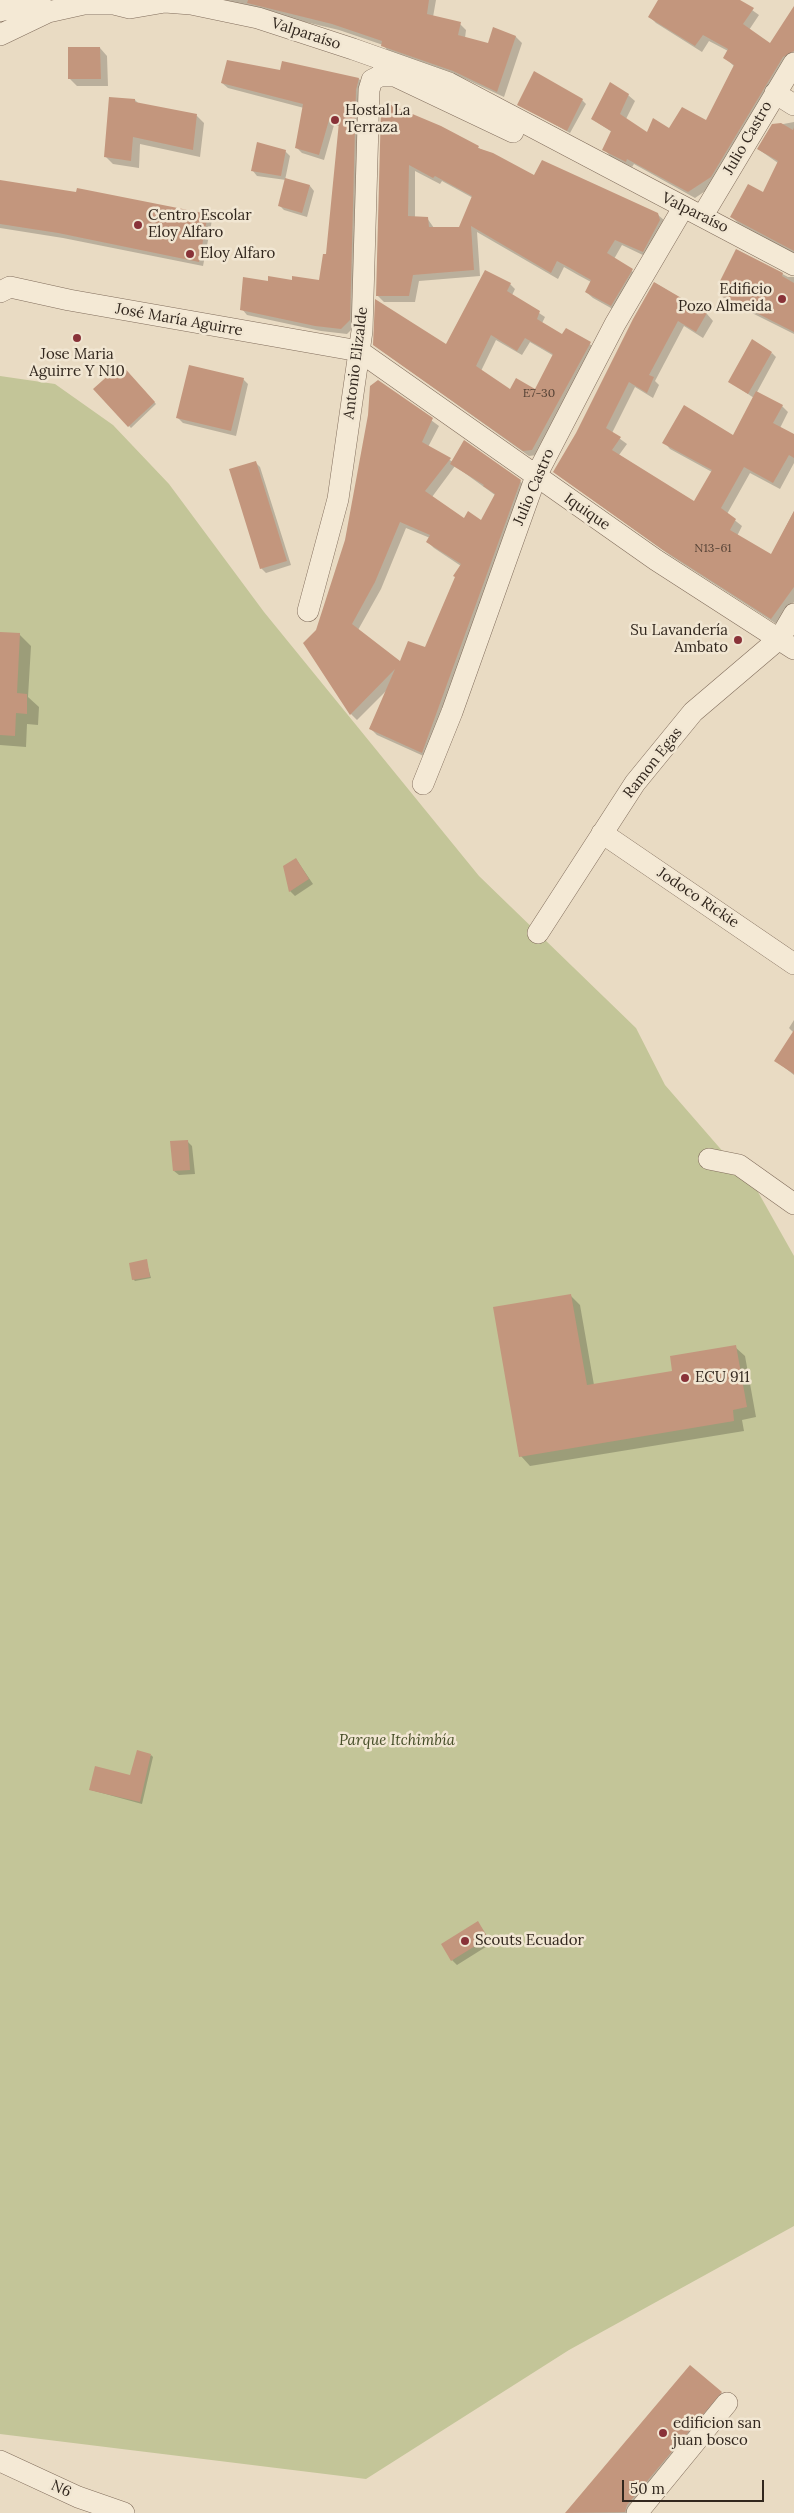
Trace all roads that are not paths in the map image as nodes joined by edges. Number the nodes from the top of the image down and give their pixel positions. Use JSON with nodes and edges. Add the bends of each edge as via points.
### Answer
{"nodes":[{"id":1,"x":40,"y":0,"type":"edge"},
{"id":2,"x":0,"y":11,"type":"edge"},
{"id":3,"x":0,"y":35,"type":"edge"},
{"id":4,"x":794,"y":63,"type":"edge"},
{"id":5,"x":372,"y":80,"type":"joint"},
{"id":6,"x":774,"y":92,"type":"junction"},
{"id":7,"x":794,"y":105,"type":"edge"},
{"id":8,"x":596,"y":162,"type":"junction"},
{"id":9,"x":693,"y":211,"type":"junction"},
{"id":10,"x":794,"y":265,"type":"edge"},
{"id":11,"x":3,"y":288,"type":"edge"},
{"id":12,"x":359,"y":351,"type":"junction"},
{"id":13,"x":536,"y":476,"type":"junction"},
{"id":14,"x":308,"y":611,"type":"dead end"},
{"id":15,"x":794,"y":614,"type":"edge"},
{"id":16,"x":787,"y":644,"type":"edge"},
{"id":17,"x":423,"y":784,"type":"dead end"},
{"id":18,"x":602,"y":833,"type":"junction"},
{"id":19,"x":538,"y":933,"type":"dead end"},
{"id":20,"x":794,"y":964,"type":"edge"},
{"id":21,"x":709,"y":1159,"type":"dead end"},
{"id":22,"x":794,"y":1204,"type":"edge"},
{"id":23,"x":727,"y":2404,"type":"dead end"},
{"id":24,"x":0,"y":2462,"type":"edge"},
{"id":25,"x":124,"y":2513,"type":"edge"},
{"id":26,"x":637,"y":2513,"type":"edge"}],
"edges":[{"from":1,"to":2,"type":"street"},
{"from":3,"to":8,"type":"street","name":"Valparaíso","via":[[48,12],[84,4],[114,4],[130,8],[165,2],[191,4],[258,18],[449,83]]},
{"from":4,"to":6,"type":"street","name":"Julio Castro"},
{"from":5,"to":8,"type":"street","name":"Valparaíso","via":[[380,76],[395,76],[552,151]]},
{"from":5,"to":12,"type":"street","name":"Antonio Elizalde","via":[[369,90]]},
{"from":6,"to":7,"type":"street"},
{"from":6,"to":9,"type":"street","name":"Julio Castro"},
{"from":8,"to":9,"type":"street","name":"Valparaíso"},
{"from":9,"to":10,"type":"street","name":"Valparaíso"},
{"from":9,"to":13,"type":"street","name":"Julio Castro","via":[[615,324]]},
{"from":11,"to":12,"type":"street","name":"José María Aguirre"},
{"from":12,"to":13,"type":"street","name":"Iquique"},
{"from":12,"to":14,"type":"street","name":"Antonio Elizalde","via":[[338,499]]},
{"from":13,"to":16,"type":"street","name":"Iquique","via":[[656,560]]},
{"from":13,"to":17,"type":"street","name":"Julio Castro"},
{"from":15,"to":16,"type":"street","name":"Ramon Egas"},
{"from":16,"to":18,"type":"street","name":"Ramon Egas","via":[[694,712],[635,783]]},
{"from":18,"to":19,"type":"street","name":"Ramon Egas"},
{"from":18,"to":20,"type":"street","name":"Jodoco Rickie"},
{"from":21,"to":22,"type":"street","via":[[739,1165]]},
{"from":23,"to":26,"type":"street"},
{"from":24,"to":25,"type":"street","name":"N6","via":[[78,2497]]}]}
